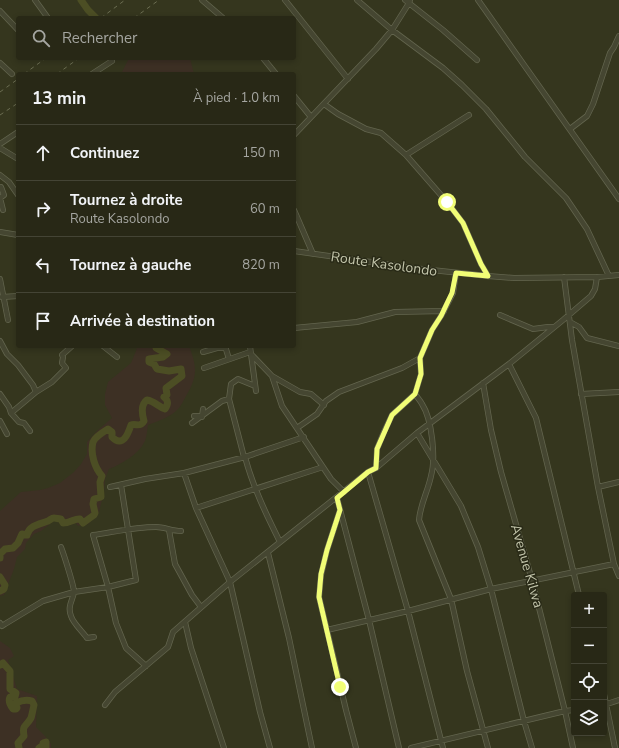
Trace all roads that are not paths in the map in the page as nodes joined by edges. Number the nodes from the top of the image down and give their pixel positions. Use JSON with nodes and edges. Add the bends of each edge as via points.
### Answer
{"nodes":[{"id":1,"x":35,"y":0,"type":"edge"},
{"id":2,"x":202,"y":0,"type":"edge"},
{"id":3,"x":285,"y":0,"type":"edge"},
{"id":4,"x":357,"y":0,"type":"edge"},
{"id":5,"x":478,"y":0,"type":"edge"},
{"id":6,"x":408,"y":1,"type":"edge"},
{"id":7,"x":0,"y":12,"type":"edge"},
{"id":8,"x":47,"y":16,"type":"edge"},
{"id":9,"x":221,"y":16,"type":"edge"},
{"id":10,"x":16,"y":28,"type":"edge"},
{"id":11,"x":392,"y":30,"type":"junction"},
{"id":12,"x":619,"y":36,"type":"edge"},
{"id":13,"x":265,"y":60,"type":"edge"},
{"id":14,"x":477,"y":60,"type":"dead end"},
{"id":15,"x":112,"y":61,"type":"dead end"},
{"id":16,"x":0,"y":63,"type":"edge"},
{"id":17,"x":95,"y":72,"type":"edge"},
{"id":18,"x":274,"y":72,"type":"edge"},
{"id":19,"x":12,"y":74,"type":"dead end"},
{"id":20,"x":348,"y":79,"type":"junction"},
{"id":21,"x":296,"y":98,"type":"edge"},
{"id":22,"x":324,"y":104,"type":"junction"},
{"id":23,"x":469,"y":115,"type":"dead end"},
{"id":24,"x":311,"y":117,"type":"junction"},
{"id":25,"x":570,"y":129,"type":"junction"},
{"id":26,"x":16,"y":133,"type":"edge"},
{"id":27,"x":296,"y":133,"type":"edge"},
{"id":28,"x":0,"y":144,"type":"edge"},
{"id":29,"x":0,"y":148,"type":"edge"},
{"id":30,"x":406,"y":155,"type":"junction"},
{"id":31,"x":16,"y":158,"type":"edge"},
{"id":32,"x":0,"y":175,"type":"edge"},
{"id":33,"x":9,"y":182,"type":"junction"},
{"id":34,"x":0,"y":187,"type":"edge"},
{"id":35,"x":16,"y":192,"type":"edge"},
{"id":36,"x":619,"y":199,"type":"edge"},
{"id":37,"x":3,"y":210,"type":"dead end"},
{"id":38,"x":296,"y":215,"type":"edge"},
{"id":39,"x":0,"y":232,"type":"edge"},
{"id":40,"x":16,"y":235,"type":"edge"},
{"id":41,"x":296,"y":251,"type":"edge"},
{"id":42,"x":313,"y":254,"type":"junction"},
{"id":43,"x":456,"y":273,"type":"junction"},
{"id":44,"x":619,"y":275,"type":"edge"},
{"id":45,"x":488,"y":276,"type":"junction"},
{"id":46,"x":609,"y":276,"type":"junction"},
{"id":47,"x":564,"y":277,"type":"junction"},
{"id":48,"x":597,"y":277,"type":"junction"},
{"id":49,"x":0,"y":279,"type":"edge"},
{"id":50,"x":16,"y":296,"type":"edge"},
{"id":51,"x":2,"y":297,"type":"edge"},
{"id":52,"x":444,"y":311,"type":"junction"},
{"id":53,"x":569,"y":314,"type":"junction"},
{"id":54,"x":500,"y":315,"type":"dead end"},
{"id":55,"x":8,"y":320,"type":"dead end"},
{"id":56,"x":570,"y":322,"type":"junction"},
{"id":57,"x":554,"y":327,"type":"junction"},
{"id":58,"x":296,"y":328,"type":"edge"},
{"id":59,"x":0,"y":341,"type":"edge"},
{"id":60,"x":619,"y":346,"type":"edge"},
{"id":61,"x":70,"y":348,"type":"edge"},
{"id":62,"x":106,"y":348,"type":"edge"},
{"id":63,"x":217,"y":348,"type":"edge"},
{"id":64,"x":226,"y":348,"type":"edge"},
{"id":65,"x":250,"y":348,"type":"edge"},
{"id":66,"x":203,"y":352,"type":"dead end"},
{"id":67,"x":250,"y":353,"type":"junction"},
{"id":68,"x":117,"y":357,"type":"dead end"},
{"id":69,"x":420,"y":358,"type":"junction"},
{"id":70,"x":229,"y":359,"type":"junction"},
{"id":71,"x":509,"y":364,"type":"junction"},
{"id":72,"x":204,"y":368,"type":"dead end"},
{"id":73,"x":272,"y":376,"type":"junction"},
{"id":74,"x":484,"y":383,"type":"junction"},
{"id":75,"x":36,"y":392,"type":"junction"},
{"id":76,"x":619,"y":392,"type":"edge"},
{"id":77,"x":0,"y":394,"type":"edge"},
{"id":78,"x":415,"y":394,"type":"junction"},
{"id":79,"x":581,"y":394,"type":"junction"},
{"id":80,"x":229,"y":400,"type":"junction"},
{"id":81,"x":324,"y":405,"type":"junction"},
{"id":82,"x":203,"y":409,"type":"dead end"},
{"id":83,"x":11,"y":413,"type":"junction"},
{"id":84,"x":194,"y":416,"type":"dead end"},
{"id":85,"x":202,"y":417,"type":"junction"},
{"id":86,"x":0,"y":421,"type":"edge"},
{"id":87,"x":192,"y":423,"type":"dead end"},
{"id":88,"x":429,"y":424,"type":"junction"},
{"id":89,"x":298,"y":428,"type":"junction"},
{"id":90,"x":30,"y":432,"type":"dead end"},
{"id":91,"x":417,"y":433,"type":"junction"},
{"id":92,"x":7,"y":434,"type":"dead end"},
{"id":93,"x":304,"y":437,"type":"junction"},
{"id":94,"x":244,"y":457,"type":"junction"},
{"id":95,"x":433,"y":460,"type":"junction"},
{"id":96,"x":323,"y":467,"type":"junction"},
{"id":97,"x":376,"y":468,"type":"junction"},
{"id":98,"x":368,"y":472,"type":"junction"},
{"id":99,"x":184,"y":473,"type":"junction"},
{"id":100,"x":619,"y":482,"type":"edge"},
{"id":101,"x":121,"y":485,"type":"junction"},
{"id":102,"x":110,"y":487,"type":"dead end"},
{"id":103,"x":598,"y":487,"type":"junction"},
{"id":104,"x":255,"y":489,"type":"junction"},
{"id":105,"x":344,"y":492,"type":"junction"},
{"id":106,"x":337,"y":498,"type":"junction"},
{"id":107,"x":196,"y":508,"type":"junction"},
{"id":108,"x":340,"y":510,"type":"junction"},
{"id":109,"x":128,"y":529,"type":"junction"},
{"id":110,"x":169,"y":530,"type":"junction"},
{"id":111,"x":181,"y":531,"type":"dead end"},
{"id":112,"x":280,"y":542,"type":"junction"},
{"id":113,"x":61,"y":547,"type":"dead end"},
{"id":114,"x":268,"y":553,"type":"junction"},
{"id":115,"x":614,"y":564,"type":"junction"},
{"id":116,"x":574,"y":572,"type":"junction"},
{"id":117,"x":619,"y":576,"type":"edge"},
{"id":118,"x":532,"y":580,"type":"junction"},
{"id":119,"x":230,"y":582,"type":"junction"},
{"id":120,"x":108,"y":587,"type":"junction"},
{"id":121,"x":491,"y":589,"type":"junction"},
{"id":122,"x":74,"y":592,"type":"junction"},
{"id":123,"x":578,"y":592,"type":"edge"},
{"id":124,"x":451,"y":599,"type":"junction"},
{"id":125,"x":201,"y":607,"type":"junction"},
{"id":126,"x":408,"y":611,"type":"junction"},
{"id":127,"x":369,"y":620,"type":"junction"},
{"id":128,"x":185,"y":622,"type":"junction"},
{"id":129,"x":0,"y":623,"type":"edge"},
{"id":130,"x":327,"y":630,"type":"junction"},
{"id":131,"x":94,"y":637,"type":"dead end"},
{"id":132,"x":146,"y":666,"type":"junction"},
{"id":133,"x":619,"y":700,"type":"edge"},
{"id":134,"x":607,"y":703,"type":"edge"},
{"id":135,"x":105,"y":705,"type":"dead end"},
{"id":136,"x":571,"y":710,"type":"edge"},
{"id":137,"x":565,"y":711,"type":"junction"},
{"id":138,"x":607,"y":713,"type":"edge"},
{"id":139,"x":524,"y":721,"type":"junction"},
{"id":140,"x":483,"y":731,"type":"junction"},
{"id":141,"x":441,"y":740,"type":"junction"},
{"id":142,"x":224,"y":748,"type":"edge"},
{"id":143,"x":270,"y":748,"type":"edge"},
{"id":144,"x":312,"y":748,"type":"edge"},
{"id":145,"x":356,"y":748,"type":"edge"},
{"id":146,"x":399,"y":748,"type":"edge"},
{"id":147,"x":411,"y":748,"type":"edge"},
{"id":148,"x":443,"y":748,"type":"edge"},
{"id":149,"x":488,"y":748,"type":"edge"},
{"id":150,"x":532,"y":748,"type":"edge"},
{"id":151,"x":573,"y":748,"type":"edge"},
{"id":152,"x":615,"y":748,"type":"edge"}],
"edges":[{"from":1,"to":8,"type":"street"},
{"from":2,"to":9,"type":"street"},
{"from":3,"to":20,"type":"street"},
{"from":4,"to":11,"type":"street"},
{"from":5,"to":25,"type":"street"},
{"from":6,"to":11,"type":"street"},
{"from":6,"to":14,"type":"street"},
{"from":7,"to":10,"type":"street"},
{"from":11,"to":20,"type":"street"},
{"from":11,"to":46,"type":"street","via":[[462,85],[530,162],[566,198],[587,229]]},
{"from":12,"to":25,"type":"street","via":[[610,53],[593,104],[586,116]]},
{"from":13,"to":18,"type":"street"},
{"from":15,"to":17,"type":"street"},
{"from":16,"to":19,"type":"street"},
{"from":20,"to":22,"type":"street"},
{"from":21,"to":24,"type":"street"},
{"from":22,"to":24,"type":"street"},
{"from":22,"to":30,"type":"street","via":[[361,127],[381,133]]},
{"from":23,"to":30,"type":"street"},
{"from":24,"to":27,"type":"street"},
{"from":25,"to":36,"type":"street"},
{"from":26,"to":28,"type":"street"},
{"from":29,"to":31,"type":"street"},
{"from":30,"to":45,"type":"street","via":[[463,223]]},
{"from":32,"to":33,"type":"street"},
{"from":33,"to":34,"type":"street"},
{"from":33,"to":35,"type":"street"},
{"from":34,"to":37,"type":"street","via":[[4,195],[0,198]]},
{"from":38,"to":42,"type":"street"},
{"from":39,"to":40,"type":"street"},
{"from":41,"to":42,"type":"street","name":"Route Kasolondo"},
{"from":42,"to":43,"type":"street","name":"Route Kasolondo"},
{"from":43,"to":45,"type":"street","name":"Route Kasolondo"},
{"from":43,"to":52,"type":"street","via":[[452,293]]},
{"from":44,"to":46,"type":"street","name":"Route Kasolondo"},
{"from":45,"to":47,"type":"street","name":"Route Kasolondo"},
{"from":46,"to":48,"type":"street","name":"Route Kasolondo"},
{"from":47,"to":48,"type":"street","name":"Route Kasolondo"},
{"from":47,"to":53,"type":"street"},
{"from":48,"to":53,"type":"street","via":[[591,296]]},
{"from":49,"to":51,"type":"street"},
{"from":50,"to":51,"type":"street"},
{"from":51,"to":55,"type":"street"},
{"from":52,"to":58,"type":"street","via":[[395,312],[357,322]]},
{"from":52,"to":69,"type":"street","via":[[432,330]]},
{"from":53,"to":56,"type":"street"},
{"from":53,"to":57,"type":"street"},
{"from":54,"to":57,"type":"street","via":[[533,329]]},
{"from":56,"to":60,"type":"street","via":[[579,327],[586,338]]},
{"from":56,"to":79,"type":"street"},
{"from":57,"to":71,"type":"street"},
{"from":59,"to":75,"type":"street","via":[[7,354],[30,380]]},
{"from":61,"to":75,"type":"street","via":[[62,355],[62,363],[66,368],[52,382]]},
{"from":62,"to":68,"type":"street"},
{"from":63,"to":66,"type":"street"},
{"from":64,"to":70,"type":"street"},
{"from":65,"to":67,"type":"street"},
{"from":67,"to":70,"type":"street"},
{"from":67,"to":73,"type":"street"},
{"from":67,"to":80,"type":"street","via":[[255,388],[238,379],[231,384]]},
{"from":69,"to":78,"type":"street","via":[[421,374]]},
{"from":69,"to":81,"type":"street","via":[[402,368],[339,392]]},
{"from":70,"to":72,"type":"street"},
{"from":71,"to":74,"type":"street"},
{"from":71,"to":116,"type":"street","via":[[536,418]]},
{"from":73,"to":81,"type":"street","via":[[300,392],[311,394]]},
{"from":73,"to":89,"type":"street","via":[[282,406]]},
{"from":74,"to":88,"type":"street"},
{"from":74,"to":118,"type":"street","name":"Avenue Kilwa","via":[[490,430]]},
{"from":75,"to":83,"type":"street"},
{"from":76,"to":79,"type":"street"},
{"from":77,"to":83,"type":"street"},
{"from":78,"to":88,"type":"street","via":[[422,404]]},
{"from":78,"to":97,"type":"street","via":[[392,415],[377,449]]},
{"from":79,"to":103,"type":"street"},
{"from":80,"to":85,"type":"street","via":[[222,402]]},
{"from":80,"to":94,"type":"street"},
{"from":81,"to":89,"type":"street","via":[[318,414]]},
{"from":82,"to":85,"type":"street"},
{"from":83,"to":90,"type":"street","via":[[19,422],[24,423]]},
{"from":84,"to":85,"type":"street"},
{"from":85,"to":87,"type":"street"},
{"from":86,"to":92,"type":"street"},
{"from":88,"to":91,"type":"street"},
{"from":88,"to":95,"type":"street"},
{"from":89,"to":93,"type":"street"},
{"from":91,"to":95,"type":"street"},
{"from":91,"to":97,"type":"street"},
{"from":93,"to":94,"type":"street"},
{"from":93,"to":96,"type":"street"},
{"from":94,"to":99,"type":"street"},
{"from":94,"to":104,"type":"street"},
{"from":95,"to":121,"type":"street","via":[[461,506],[478,547]]},
{"from":95,"to":124,"type":"street","via":[[432,476],[419,511],[419,520]]},
{"from":96,"to":104,"type":"street"},
{"from":96,"to":105,"type":"street"},
{"from":97,"to":98,"type":"street"},
{"from":98,"to":105,"type":"street"},
{"from":98,"to":126,"type":"street"},
{"from":99,"to":101,"type":"street"},
{"from":99,"to":107,"type":"street"},
{"from":100,"to":103,"type":"street"},
{"from":101,"to":102,"type":"street"},
{"from":101,"to":109,"type":"street"},
{"from":103,"to":115,"type":"street"},
{"from":104,"to":107,"type":"street"},
{"from":104,"to":112,"type":"street"},
{"from":105,"to":106,"type":"street"},
{"from":106,"to":108,"type":"street"},
{"from":106,"to":112,"type":"street"},
{"from":107,"to":119,"type":"street"},
{"from":108,"to":127,"type":"street"},
{"from":108,"to":130,"type":"street","via":[[321,574],[319,597]]},
{"from":109,"to":110,"type":"street","via":[[158,527]]},
{"from":109,"to":120,"type":"street","via":[[136,580]]},
{"from":109,"to":120,"type":"street","via":[[93,535]]},
{"from":110,"to":111,"type":"street"},
{"from":110,"to":125,"type":"street","via":[[175,564]]},
{"from":112,"to":114,"type":"street"},
{"from":113,"to":122,"type":"street"},
{"from":114,"to":119,"type":"street"},
{"from":114,"to":144,"type":"street"},
{"from":115,"to":116,"type":"street"},
{"from":115,"to":117,"type":"street"},
{"from":116,"to":118,"type":"street"},
{"from":116,"to":123,"type":"street"},
{"from":118,"to":121,"type":"street"},
{"from":118,"to":137,"type":"street","name":"Avenue Kilwa"},
{"from":119,"to":125,"type":"street"},
{"from":119,"to":143,"type":"street"},
{"from":120,"to":122,"type":"street"},
{"from":120,"to":132,"type":"street","via":[[116,623],[126,648]]},
{"from":121,"to":124,"type":"street"},
{"from":121,"to":139,"type":"street"},
{"from":122,"to":129,"type":"street","via":[[43,601],[6,624],[2,626]]},
{"from":122,"to":131,"type":"street","via":[[70,615],[87,638]]},
{"from":124,"to":126,"type":"street"},
{"from":124,"to":140,"type":"street"},
{"from":125,"to":128,"type":"street"},
{"from":126,"to":127,"type":"street"},
{"from":126,"to":141,"type":"street"},
{"from":127,"to":130,"type":"street"},
{"from":127,"to":146,"type":"street"},
{"from":128,"to":132,"type":"street","via":[[174,632],[168,647]]},
{"from":128,"to":142,"type":"street"},
{"from":130,"to":145,"type":"street"},
{"from":132,"to":135,"type":"street","via":[[115,692]]},
{"from":133,"to":134,"type":"street"},
{"from":136,"to":137,"type":"street"},
{"from":137,"to":139,"type":"street"},
{"from":137,"to":151,"type":"street","name":"Avenue Kilwa"},
{"from":138,"to":152,"type":"street"},
{"from":139,"to":140,"type":"street"},
{"from":139,"to":150,"type":"street"},
{"from":140,"to":141,"type":"street"},
{"from":140,"to":149,"type":"street"},
{"from":141,"to":147,"type":"street"},
{"from":141,"to":148,"type":"street"}]}
